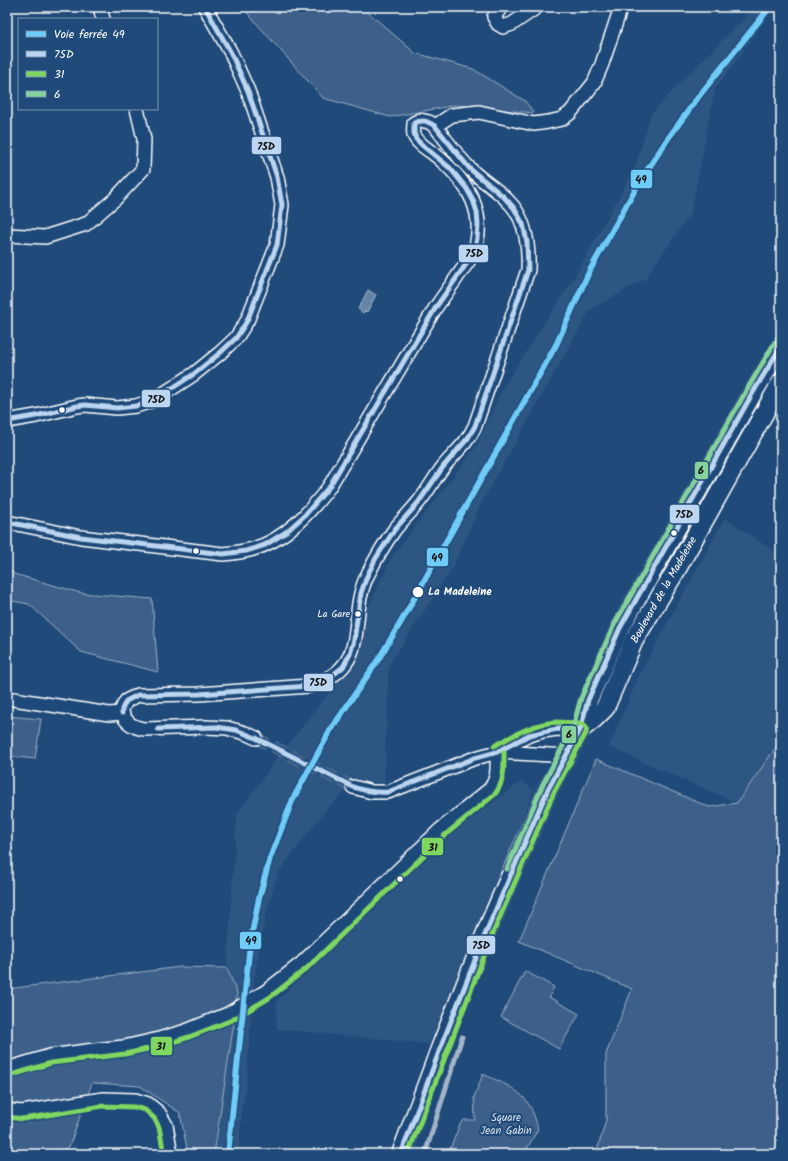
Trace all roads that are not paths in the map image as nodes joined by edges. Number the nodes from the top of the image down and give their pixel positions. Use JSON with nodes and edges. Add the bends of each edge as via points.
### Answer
{"nodes":[{"id":1,"x":100,"y":7,"type":"edge"},
{"id":2,"x":205,"y":7,"type":"edge"},
{"id":3,"x":501,"y":7,"type":"edge"},
{"id":4,"x":537,"y":7,"type":"edge"},
{"id":5,"x":621,"y":7,"type":"edge"},
{"id":6,"x":103,"y":18,"type":"edge"},
{"id":7,"x":137,"y":110,"type":"edge"},
{"id":8,"x":436,"y":126,"type":"junction"},
{"id":9,"x":7,"y":235,"type":"edge"},
{"id":10,"x":781,"y":346,"type":"edge"},
{"id":11,"x":781,"y":383,"type":"edge"},
{"id":12,"x":7,"y":422,"type":"edge"},
{"id":13,"x":7,"y":522,"type":"edge"},
{"id":14,"x":7,"y":698,"type":"edge"},
{"id":15,"x":122,"y":713,"type":"junction"},
{"id":16,"x":580,"y":730,"type":"junction"},
{"id":17,"x":256,"y":738,"type":"tunnel mouth"},
{"id":18,"x":496,"y":752,"type":"junction"},
{"id":19,"x":567,"y":756,"type":"junction"},
{"id":20,"x":353,"y":787,"type":"tunnel mouth"},
{"id":21,"x":7,"y":1069,"type":"edge"},
{"id":22,"x":7,"y":1109,"type":"edge"},
{"id":23,"x":171,"y":1154,"type":"edge"},
{"id":24,"x":401,"y":1154,"type":"edge"}],
"edges":[{"from":1,"to":6,"type":"street"},
{"from":2,"to":12,"type":"street","via":[[231,52],[248,91],[277,177],[282,205],[277,245],[247,321],[236,338],[220,353],[194,374],[154,400],[136,406],[117,408],[77,406]]},
{"from":3,"to":4,"type":"street","via":[[494,17],[503,27]]},
{"from":5,"to":8,"type":"street","via":[[594,83],[566,116],[555,121],[534,124],[479,112],[452,116]]},
{"from":7,"to":9,"type":"street","via":[[144,139],[143,169],[115,199],[86,224],[45,237]]},
{"from":8,"to":13,"type":"street","via":[[420,120],[414,123],[414,135],[420,143],[440,158],[472,198],[479,229],[474,253],[436,307],[329,487],[316,504],[289,529],[254,549],[223,554],[81,537]]},
{"from":8,"to":15,"type":"street","via":[[470,169],[510,202],[522,221],[528,253],[528,270],[524,284],[472,432],[395,529],[373,564],[362,588],[355,642],[338,672],[323,682],[309,686],[199,694],[138,695],[126,701]]},
{"from":10,"to":16,"type":"street","name":"Boulevard de la Madeleine","via":[[620,628],[588,700]]},
{"from":11,"to":16,"type":"street","name":"Boulevard de la Madeleine","via":[[634,640],[605,708]]},
{"from":14,"to":15,"type":"street","via":[[109,714]]},
{"from":15,"to":17,"type":"street","via":[[129,723],[138,728],[227,728]]},
{"from":16,"to":18,"type":"street","via":[[543,731],[529,735]]},
{"from":16,"to":19,"type":"street","name":"Boulevard de la Madeleine"},
{"from":18,"to":19,"type":"street"},
{"from":18,"to":20,"type":"street","via":[[388,792],[372,792]]},
{"from":18,"to":21,"type":"street","via":[[497,774],[490,789],[440,830],[302,964],[265,992],[228,1014],[186,1032],[124,1047],[50,1056]]},
{"from":19,"to":24,"type":"street","name":"Boulevard de la Madeleine","via":[[544,797],[487,930]]},
{"from":22,"to":23,"type":"street","via":[[22,1112],[103,1099],[135,1100],[148,1104],[159,1113],[166,1125]]}]}
